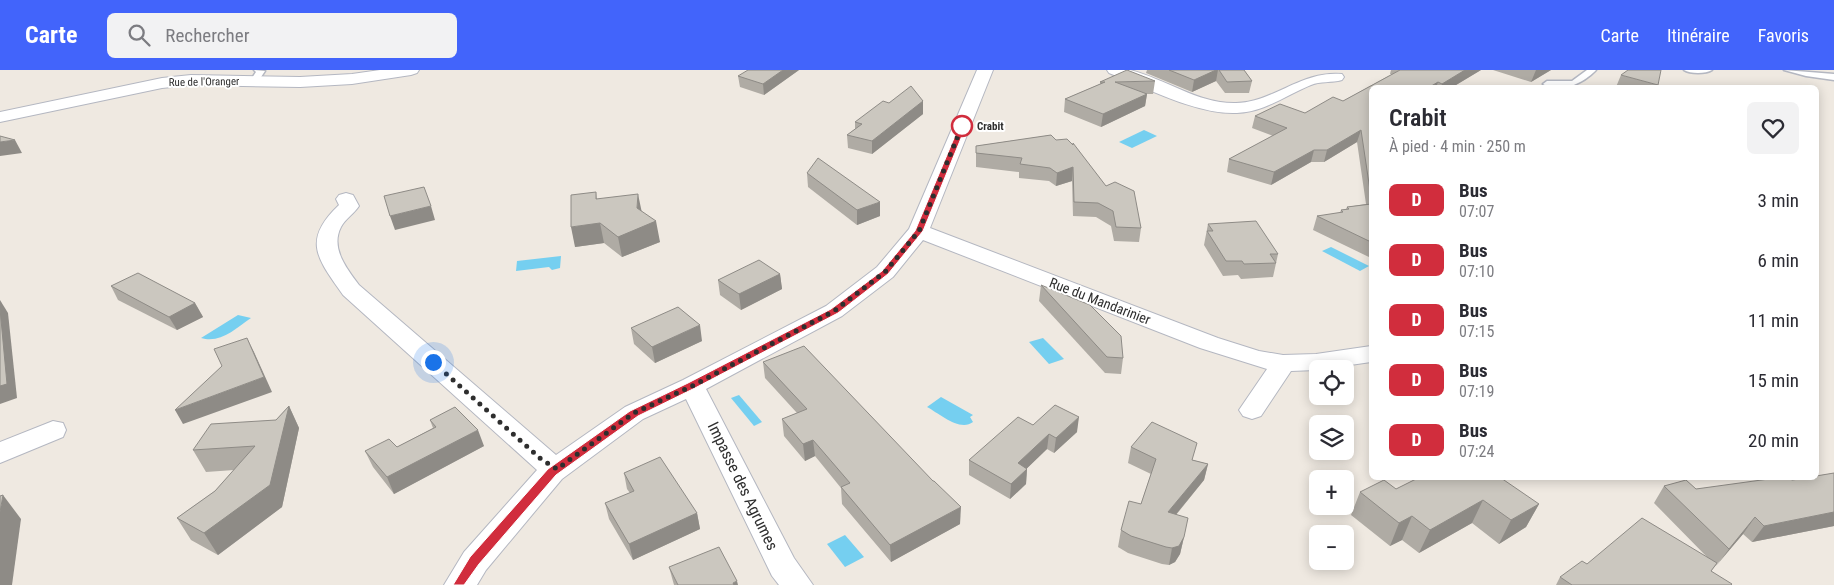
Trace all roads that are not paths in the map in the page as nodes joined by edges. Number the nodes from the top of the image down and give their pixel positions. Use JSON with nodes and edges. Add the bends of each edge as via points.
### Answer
{"nodes":[{"id":1,"x":411,"y":70,"type":"edge"},
{"id":2,"x":985,"y":70,"type":"edge"},
{"id":3,"x":1115,"y":70,"type":"edge"},
{"id":4,"x":1592,"y":70,"type":"edge"},
{"id":5,"x":1688,"y":70,"type":"edge"},
{"id":6,"x":1708,"y":70,"type":"edge"},
{"id":7,"x":1788,"y":70,"type":"edge"},
{"id":8,"x":256,"y":76,"type":"edge"},
{"id":9,"x":1336,"y":77,"type":"dead end"},
{"id":10,"x":1834,"y":77,"type":"edge"},
{"id":11,"x":1547,"y":84,"type":"dead end"},
{"id":12,"x":0,"y":117,"type":"edge"},
{"id":13,"x":346,"y":199,"type":"dead end"},
{"id":14,"x":919,"y":231,"type":"junction"},
{"id":15,"x":1369,"y":354,"type":"edge"},
{"id":16,"x":1284,"y":363,"type":"junction"},
{"id":17,"x":692,"y":386,"type":"junction"},
{"id":18,"x":1252,"y":410,"type":"dead end"},
{"id":19,"x":53,"y":430,"type":"dead end"},
{"id":20,"x":0,"y":453,"type":"edge"},
{"id":21,"x":557,"y":469,"type":"junction"},
{"id":22,"x":460,"y":585,"type":"edge"},
{"id":23,"x":797,"y":585,"type":"edge"}],
"edges":[{"from":1,"to":8,"type":"street","name":"Rue de l'Oranger","via":[[352,79],[300,82]]},
{"from":2,"to":14,"type":"street"},
{"from":3,"to":9,"type":"street","via":[[1206,104],[1237,108],[1262,103],[1310,79]]},
{"from":4,"to":11,"type":"lane","via":[[1575,83]]},
{"from":5,"to":6,"type":"lane"},
{"from":7,"to":10,"type":"lane"},
{"from":8,"to":12,"type":"street","name":"Rue de l'Oranger","via":[[162,83]]},
{"from":13,"to":21,"type":"street","via":[[350,206],[335,218],[326,242],[331,261],[351,290],[541,459]]},
{"from":14,"to":16,"type":"street","name":"Rue du Mandarinier","via":[[1209,343]]},
{"from":14,"to":17,"type":"street","via":[[885,272],[834,311]]},
{"from":15,"to":16,"type":"street","name":"Rue du Mandarinier"},
{"from":16,"to":18,"type":"street"},
{"from":17,"to":21,"type":"street","via":[[634,413]]},
{"from":17,"to":23,"type":"street","name":"Impasse des Agrumes","via":[[783,567]]},
{"from":19,"to":20,"type":"street"},
{"from":21,"to":22,"type":"street","via":[[474,561]]}]}
